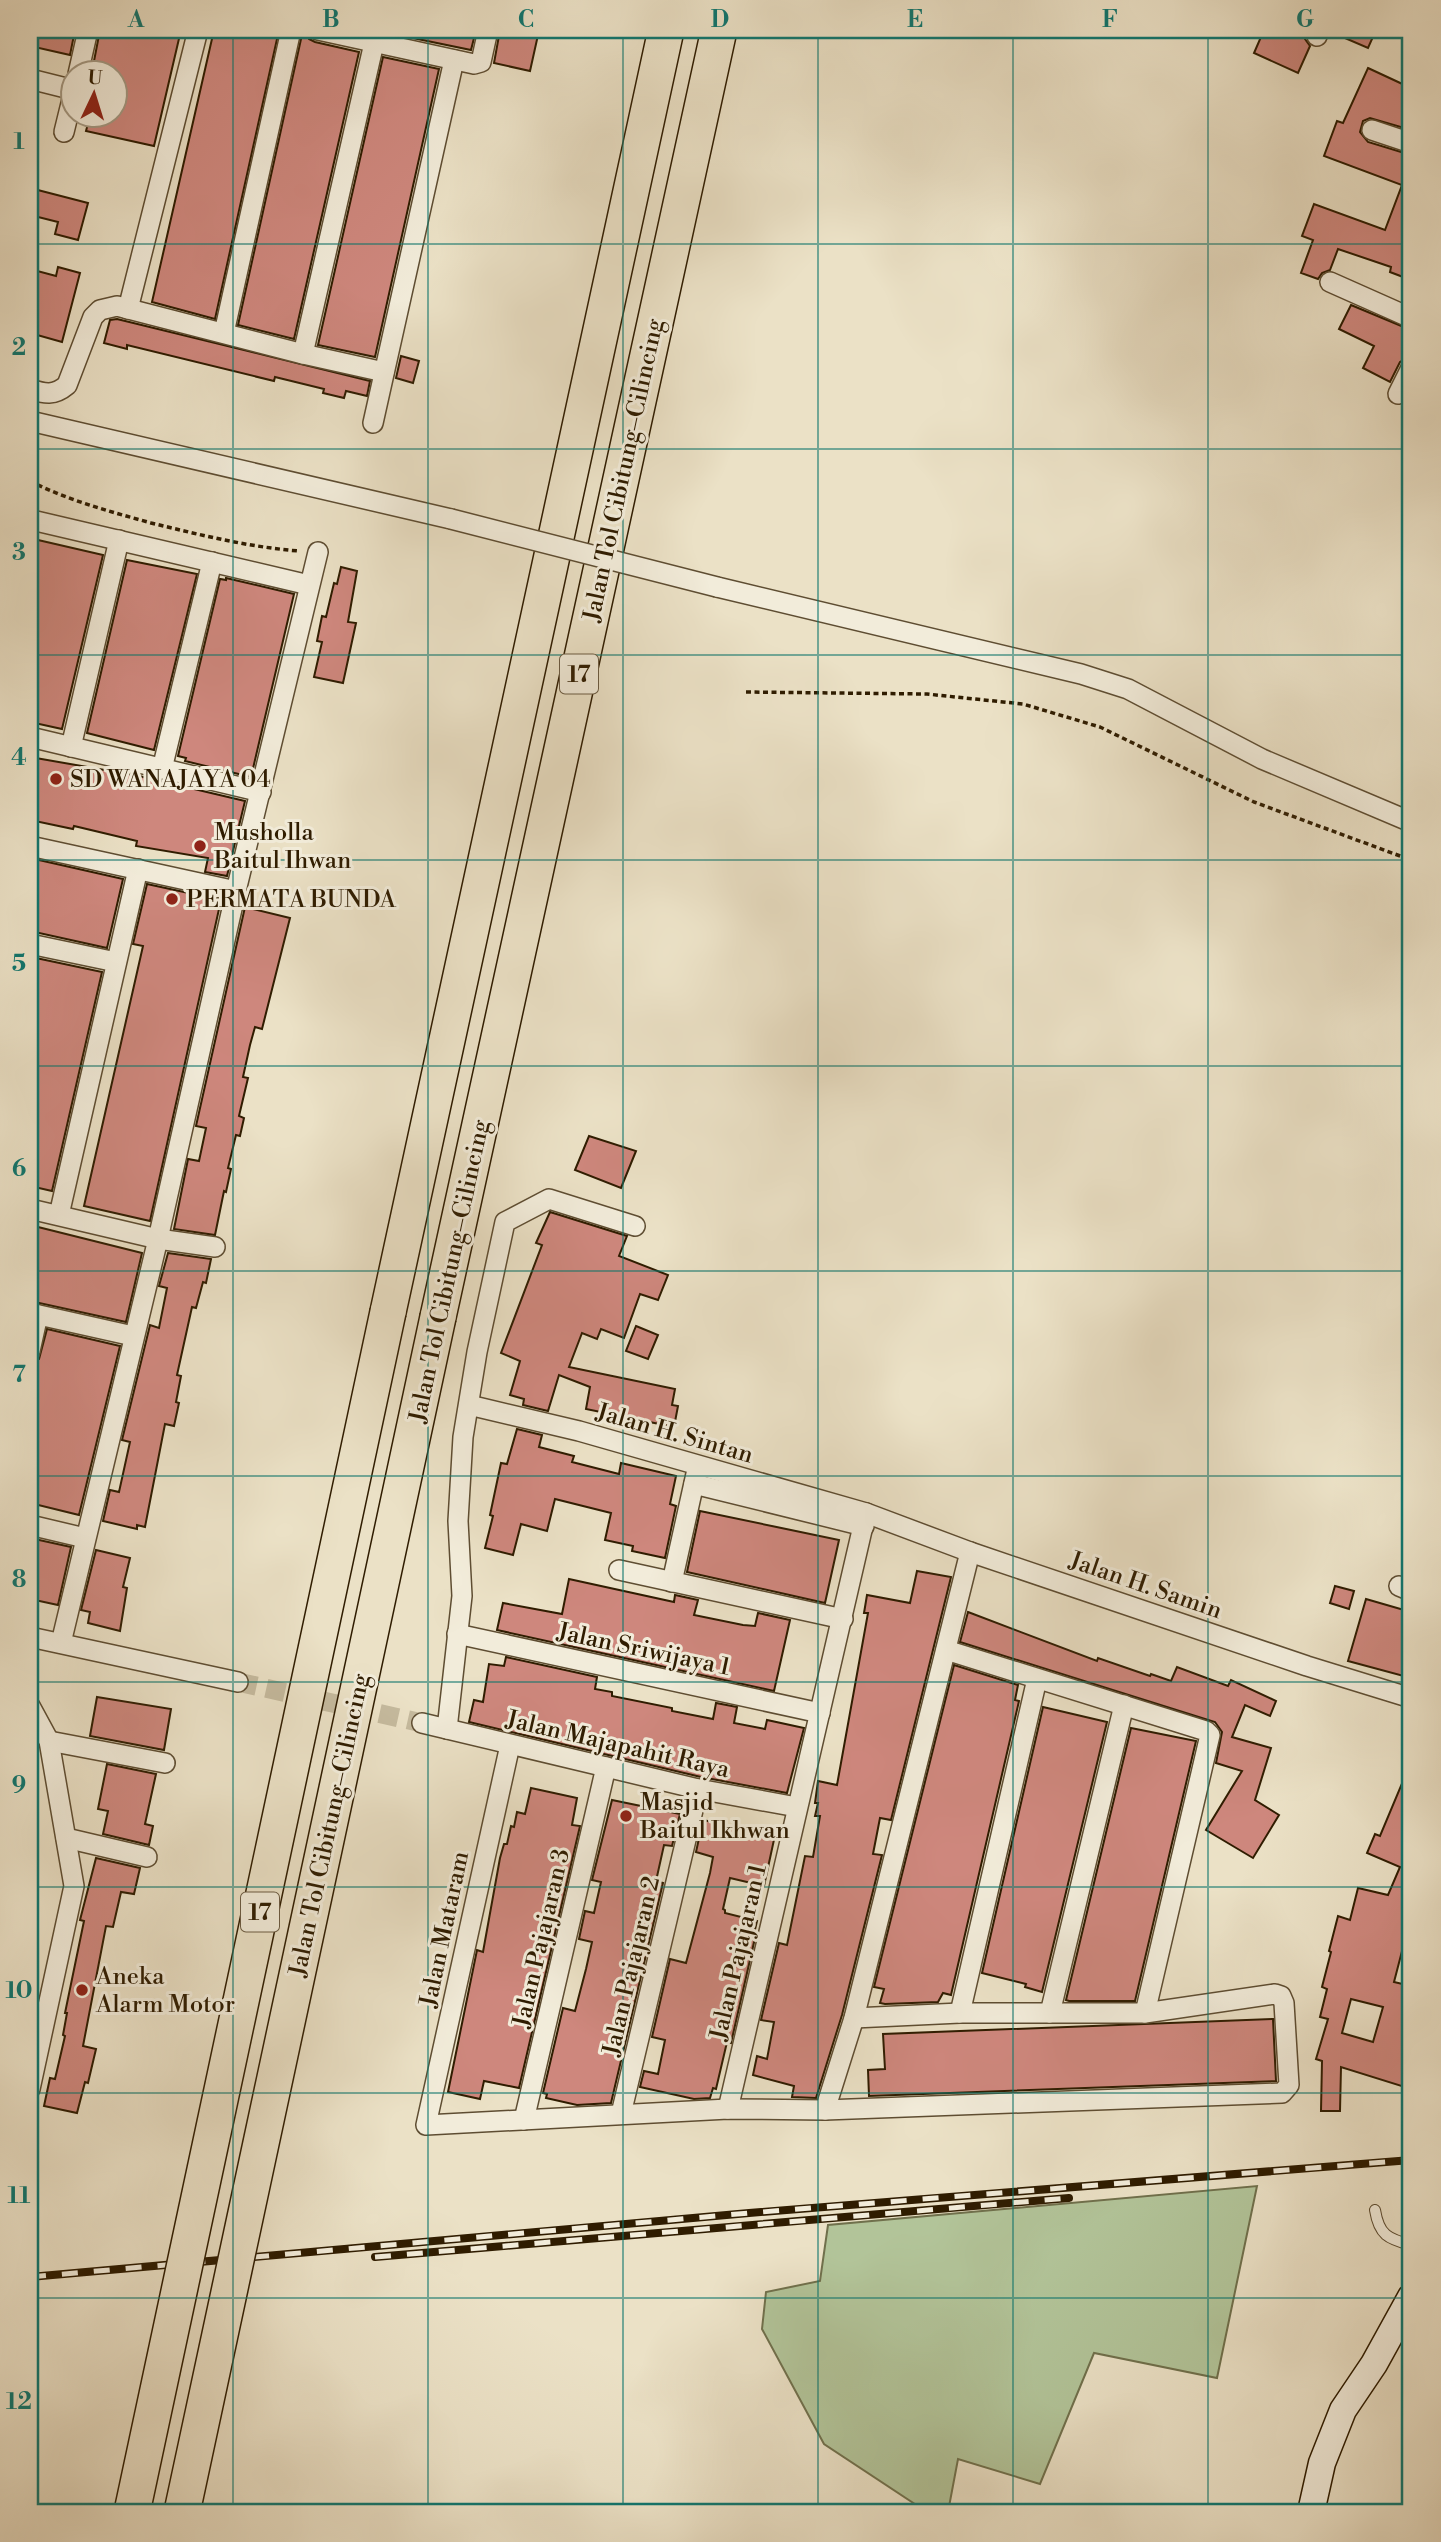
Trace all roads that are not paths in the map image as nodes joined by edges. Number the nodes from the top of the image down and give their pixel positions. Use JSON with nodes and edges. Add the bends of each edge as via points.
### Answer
{"nodes":[{"id":1,"x":88,"y":30,"type":"edge"},
{"id":2,"x":198,"y":30,"type":"edge"},
{"id":3,"x":290,"y":30,"type":"edge"},
{"id":4,"x":318,"y":30,"type":"edge"},
{"id":5,"x":488,"y":30,"type":"edge"},
{"id":6,"x":666,"y":30,"type":"edge"},
{"id":7,"x":719,"y":30,"type":"edge"},
{"id":8,"x":374,"y":43,"type":"junction"},
{"id":9,"x":81,"y":60,"type":"edge"},
{"id":10,"x":454,"y":60,"type":"junction"},
{"id":11,"x":30,"y":79,"type":"edge"},
{"id":12,"x":60,"y":86,"type":"edge"},
{"id":13,"x":1371,"y":130,"type":"dead end"},
{"id":14,"x":1411,"y":142,"type":"edge"},
{"id":15,"x":1330,"y":282,"type":"dead end"},
{"id":16,"x":128,"y":309,"type":"junction"},
{"id":17,"x":1411,"y":318,"type":"edge"},
{"id":18,"x":224,"y":332,"type":"junction"},
{"id":19,"x":303,"y":354,"type":"junction"},
{"id":20,"x":1411,"y":368,"type":"edge"},
{"id":21,"x":384,"y":372,"type":"junction"},
{"id":22,"x":30,"y":389,"type":"edge"},
{"id":23,"x":1398,"y":394,"type":"dead end"},
{"id":24,"x":30,"y":421,"type":"edge"},
{"id":25,"x":373,"y":423,"type":"dead end"},
{"id":26,"x":30,"y":524,"type":"edge"},
{"id":27,"x":119,"y":540,"type":"junction"},
{"id":28,"x":318,"y":552,"type":"road end"},
{"id":29,"x":212,"y":562,"type":"junction"},
{"id":30,"x":309,"y":585,"type":"junction"},
{"id":31,"x":30,"y":737,"type":"edge"},
{"id":32,"x":71,"y":747,"type":"junction"},
{"id":33,"x":162,"y":769,"type":"junction"},
{"id":34,"x":261,"y":792,"type":"junction"},
{"id":35,"x":1411,"y":822,"type":"edge"},
{"id":36,"x":30,"y":846,"type":"edge"},
{"id":37,"x":138,"y":869,"type":"junction"},
{"id":38,"x":236,"y":891,"type":"junction"},
{"id":39,"x":30,"y":944,"type":"edge"},
{"id":40,"x":117,"y":962,"type":"junction"},
{"id":41,"x":30,"y":1209,"type":"edge"},
{"id":42,"x":59,"y":1215,"type":"junction"},
{"id":43,"x":635,"y":1226,"type":"dead end"},
{"id":44,"x":158,"y":1239,"type":"junction"},
{"id":45,"x":215,"y":1247,"type":"dead end"},
{"id":46,"x":34,"y":1314,"type":"edge"},
{"id":47,"x":133,"y":1336,"type":"junction"},
{"id":48,"x":30,"y":1351,"type":"edge"},
{"id":49,"x":468,"y":1405,"type":"junction"},
{"id":50,"x":696,"y":1476,"type":"junction"},
{"id":51,"x":865,"y":1519,"type":"junction"},
{"id":52,"x":30,"y":1525,"type":"edge"},
{"id":53,"x":85,"y":1538,"type":"junction"},
{"id":54,"x":970,"y":1552,"type":"junction"},
{"id":55,"x":619,"y":1570,"type":"dead end"},
{"id":56,"x":672,"y":1582,"type":"junction"},
{"id":57,"x":843,"y":1619,"type":"junction"},
{"id":58,"x":457,"y":1634,"type":"junction"},
{"id":59,"x":30,"y":1637,"type":"edge"},
{"id":60,"x":61,"y":1643,"type":"junction"},
{"id":61,"x":946,"y":1650,"type":"junction"},
{"id":62,"x":1037,"y":1679,"type":"junction"},
{"id":63,"x":238,"y":1682,"type":"tunnel mouth"},
{"id":64,"x":1411,"y":1698,"type":"edge"},
{"id":65,"x":1124,"y":1705,"type":"junction"},
{"id":66,"x":30,"y":1706,"type":"edge"},
{"id":67,"x":820,"y":1713,"type":"junction"},
{"id":68,"x":422,"y":1723,"type":"tunnel mouth"},
{"id":69,"x":447,"y":1729,"type":"junction"},
{"id":70,"x":49,"y":1741,"type":"junction"},
{"id":71,"x":510,"y":1745,"type":"junction"},
{"id":72,"x":165,"y":1763,"type":"dead end"},
{"id":73,"x":606,"y":1767,"type":"junction"},
{"id":74,"x":698,"y":1789,"type":"junction"},
{"id":75,"x":797,"y":1807,"type":"junction"},
{"id":76,"x":66,"y":1838,"type":"junction"},
{"id":77,"x":147,"y":1857,"type":"dead end"},
{"id":78,"x":960,"y":2013,"type":"junction"},
{"id":79,"x":1050,"y":2013,"type":"junction"},
{"id":80,"x":1145,"y":2013,"type":"junction"},
{"id":81,"x":854,"y":2018,"type":"junction"},
{"id":82,"x":30,"y":2090,"type":"edge"},
{"id":83,"x":728,"y":2109,"type":"junction"},
{"id":84,"x":825,"y":2110,"type":"junction"},
{"id":85,"x":621,"y":2114,"type":"junction"},
{"id":86,"x":524,"y":2120,"type":"junction"},
{"id":87,"x":1375,"y":2210,"type":"dead end"},
{"id":88,"x":1411,"y":2245,"type":"edge"},
{"id":89,"x":1411,"y":2297,"type":"edge"},
{"id":90,"x":132,"y":2512,"type":"edge"},
{"id":91,"x":182,"y":2512,"type":"edge"},
{"id":92,"x":1311,"y":2512,"type":"edge"}],
"edges":[{"from":1,"to":9,"type":"street"},
{"from":2,"to":16,"type":"street"},
{"from":3,"to":18,"type":"street"},
{"from":4,"to":8,"type":"street"},
{"from":5,"to":10,"type":"street","via":[[481,62]]},
{"from":6,"to":90,"type":"highway","name":"Jalan Tol Cibitung–Cilincing","number":"17","bridge":true},
{"from":7,"to":91,"type":"highway","name":"Jalan Tol Cibitung–Cilincing","number":"17","bridge":true},
{"from":8,"to":10,"type":"street"},
{"from":8,"to":19,"type":"street"},
{"from":10,"to":21,"type":"street"},
{"from":11,"to":12,"type":"street"},
{"from":13,"to":14,"type":"street"},
{"from":15,"to":17,"type":"street"},
{"from":16,"to":18,"type":"street"},
{"from":16,"to":22,"type":"street","via":[[110,307],[93,317],[67,385],[59,392]]},
{"from":18,"to":19,"type":"street"},
{"from":19,"to":21,"type":"street"},
{"from":20,"to":23,"type":"street"},
{"from":21,"to":25,"type":"street"},
{"from":24,"to":35,"type":"street","bridge":true,"via":[[1081,674],[1128,689],[1262,759]]},
{"from":26,"to":27,"type":"street","via":[[36,521]]},
{"from":27,"to":29,"type":"street"},
{"from":27,"to":32,"type":"street"},
{"from":28,"to":30,"type":"street"},
{"from":29,"to":30,"type":"street"},
{"from":29,"to":33,"type":"street"},
{"from":30,"to":34,"type":"street"},
{"from":31,"to":32,"type":"street"},
{"from":32,"to":33,"type":"street"},
{"from":33,"to":34,"type":"street"},
{"from":34,"to":38,"type":"street"},
{"from":36,"to":37,"type":"street"},
{"from":37,"to":38,"type":"street"},
{"from":37,"to":40,"type":"street"},
{"from":38,"to":44,"type":"street"},
{"from":39,"to":40,"type":"street"},
{"from":40,"to":42,"type":"street"},
{"from":41,"to":42,"type":"street"},
{"from":42,"to":44,"type":"street"},
{"from":43,"to":49,"type":"street","via":[[549,1199],[505,1222]]},
{"from":44,"to":45,"type":"street"},
{"from":44,"to":47,"type":"street"},
{"from":46,"to":47,"type":"street"},
{"from":46,"to":48,"type":"street"},
{"from":47,"to":53,"type":"street"},
{"from":49,"to":50,"type":"street","name":"Jalan H. Sintan","via":[[579,1431]]},
{"from":49,"to":58,"type":"street","via":[[458,1521],[462,1596]]},
{"from":50,"to":51,"type":"street","name":"Jalan H. Sintan"},
{"from":50,"to":56,"type":"street"},
{"from":51,"to":54,"type":"street","name":"Jalan H. Samin"},
{"from":51,"to":57,"type":"street"},
{"from":52,"to":53,"type":"street"},
{"from":53,"to":60,"type":"street"},
{"from":54,"to":61,"type":"street"},
{"from":54,"to":64,"type":"street","name":"Jalan H. Samin"},
{"from":55,"to":56,"type":"street"},
{"from":56,"to":57,"type":"street"},
{"from":57,"to":67,"type":"street"},
{"from":58,"to":67,"type":"street","name":"Jalan Sriwijaya 1"},
{"from":58,"to":69,"type":"street"},
{"from":59,"to":60,"type":"street"},
{"from":60,"to":63,"type":"street"},
{"from":61,"to":62,"type":"street"},
{"from":61,"to":81,"type":"street"},
{"from":62,"to":65,"type":"street"},
{"from":62,"to":78,"type":"street"},
{"from":65,"to":79,"type":"street"},
{"from":65,"to":80,"type":"street","via":[[1206,1731],[1210,1737]]},
{"from":66,"to":70,"type":"street"},
{"from":67,"to":75,"type":"street"},
{"from":68,"to":69,"type":"street","name":"Jalan Majapahit Raya"},
{"from":69,"to":71,"type":"street","name":"Jalan Majapahit Raya"},
{"from":70,"to":72,"type":"street"},
{"from":70,"to":76,"type":"street"},
{"from":71,"to":73,"type":"street","name":"Jalan Majapahit Raya"},
{"from":71,"to":86,"type":"street","name":"Jalan Mataram","via":[[426,2125]]},
{"from":73,"to":74,"type":"street","name":"Jalan Majapahit Raya"},
{"from":73,"to":86,"type":"street","name":"Jalan Pajajaran 3"},
{"from":74,"to":75,"type":"street","name":"Jalan Majapahit Raya"},
{"from":74,"to":85,"type":"street","name":"Jalan Pajajaran 2"},
{"from":75,"to":83,"type":"street","name":"Jalan Pajajaran 1"},
{"from":76,"to":77,"type":"street"},
{"from":76,"to":82,"type":"street","via":[[74,1886]]},
{"from":78,"to":79,"type":"street"},
{"from":78,"to":81,"type":"street"},
{"from":79,"to":80,"type":"street"},
{"from":80,"to":84,"type":"street","via":[[1278,1994],[1284,2003],[1288,2088],[1282,2093]]},
{"from":81,"to":84,"type":"street"},
{"from":83,"to":84,"type":"street"},
{"from":83,"to":85,"type":"street"},
{"from":85,"to":86,"type":"street"},
{"from":87,"to":88,"type":"lane","via":[[1384,2235]]},
{"from":89,"to":92,"type":"street","via":[[1343,2410],[1322,2463]]}]}
